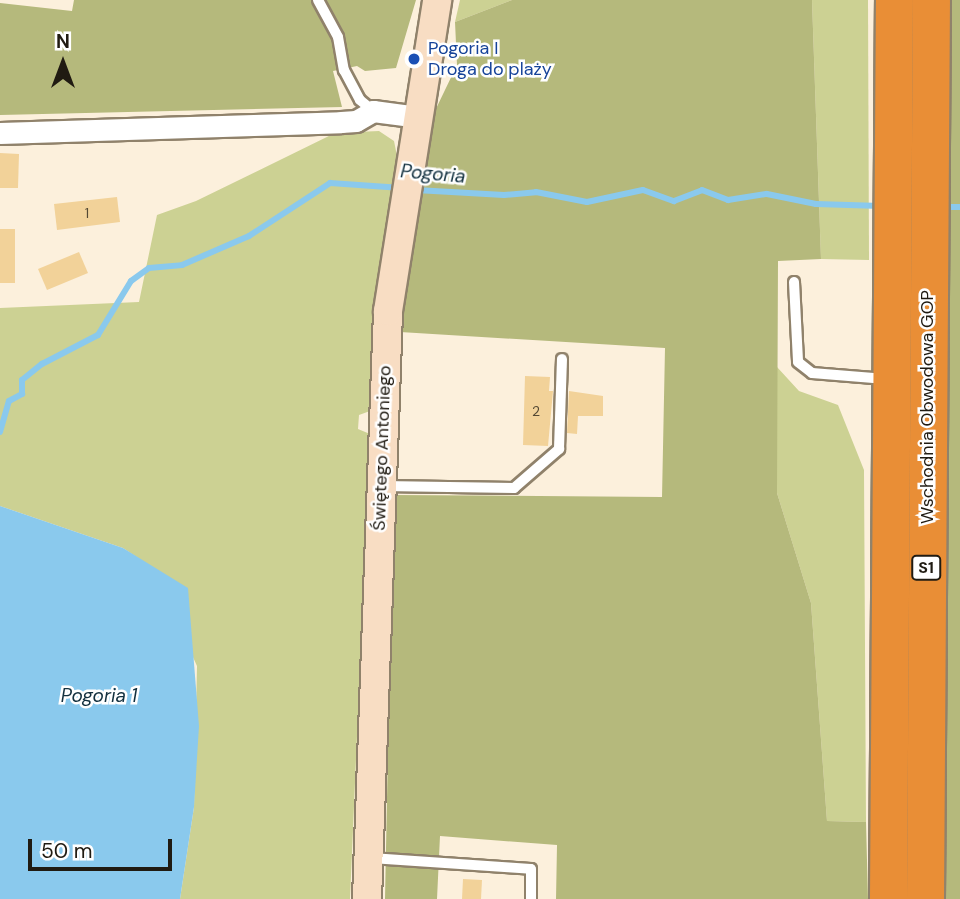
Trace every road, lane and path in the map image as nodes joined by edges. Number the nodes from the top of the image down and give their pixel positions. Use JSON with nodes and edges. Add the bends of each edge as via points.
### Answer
{"nodes":[{"id":1,"x":318,"y":0,"type":"edge"},
{"id":2,"x":437,"y":0,"type":"edge"},
{"id":3,"x":894,"y":0,"type":"edge"},
{"id":4,"x":931,"y":0,"type":"edge"},
{"id":5,"x":373,"y":111,"type":"junction"},
{"id":6,"x":418,"y":117,"type":"junction"},
{"id":7,"x":0,"y":133,"type":"edge"},
{"id":8,"x":910,"y":177,"type":"junction"},
{"id":9,"x":910,"y":236,"type":"junction"},
{"id":10,"x":794,"y":282,"type":"dead end"},
{"id":11,"x":562,"y":359,"type":"dead end"},
{"id":12,"x":891,"y":379,"type":"junction"},
{"id":13,"x":381,"y":486,"type":"junction"},
{"id":14,"x":368,"y":858,"type":"junction"},
{"id":15,"x":367,"y":899,"type":"edge"},
{"id":16,"x":531,"y":899,"type":"edge"},
{"id":17,"x":888,"y":899,"type":"edge"},
{"id":18,"x":925,"y":899,"type":"edge"}],
"edges":[{"from":1,"to":5,"type":"lane","via":[[338,37],[344,70],[360,100]]},
{"from":2,"to":6,"type":"street","name":"Świętego Antoniego"},
{"from":3,"to":8,"type":"highway","name":"Wschodnia Obwodowa GOP","number":"S1"},
{"from":4,"to":8,"type":"highway","name":"Wschodnia Obwodowa GOP","number":"S1"},
{"from":5,"to":6,"type":"street"},
{"from":5,"to":7,"type":"street","via":[[356,121],[341,122]]},
{"from":6,"to":13,"type":"street","name":"Świętego Antoniego","via":[[388,311]]},
{"from":8,"to":9,"type":"highway","name":"Wschodnia Obwodowa GOP","number":"S1"},
{"from":9,"to":12,"type":"highway","name":"Wschodnia Obwodowa GOP","number":"S1"},
{"from":9,"to":18,"type":"highway","name":"Wschodnia Obwodowa GOP","number":"S1"},
{"from":10,"to":12,"type":"lane","via":[[798,362],[812,373]]},
{"from":11,"to":13,"type":"lane","via":[[559,449],[514,488]]},
{"from":12,"to":17,"type":"highway","name":"Wschodnia Obwodowa GOP","number":"S1"},
{"from":13,"to":14,"type":"street","name":"Świętego Antoniego"},
{"from":14,"to":15,"type":"street","name":"Świętego Antoniego"},
{"from":14,"to":16,"type":"lane","via":[[531,869]]}]}
